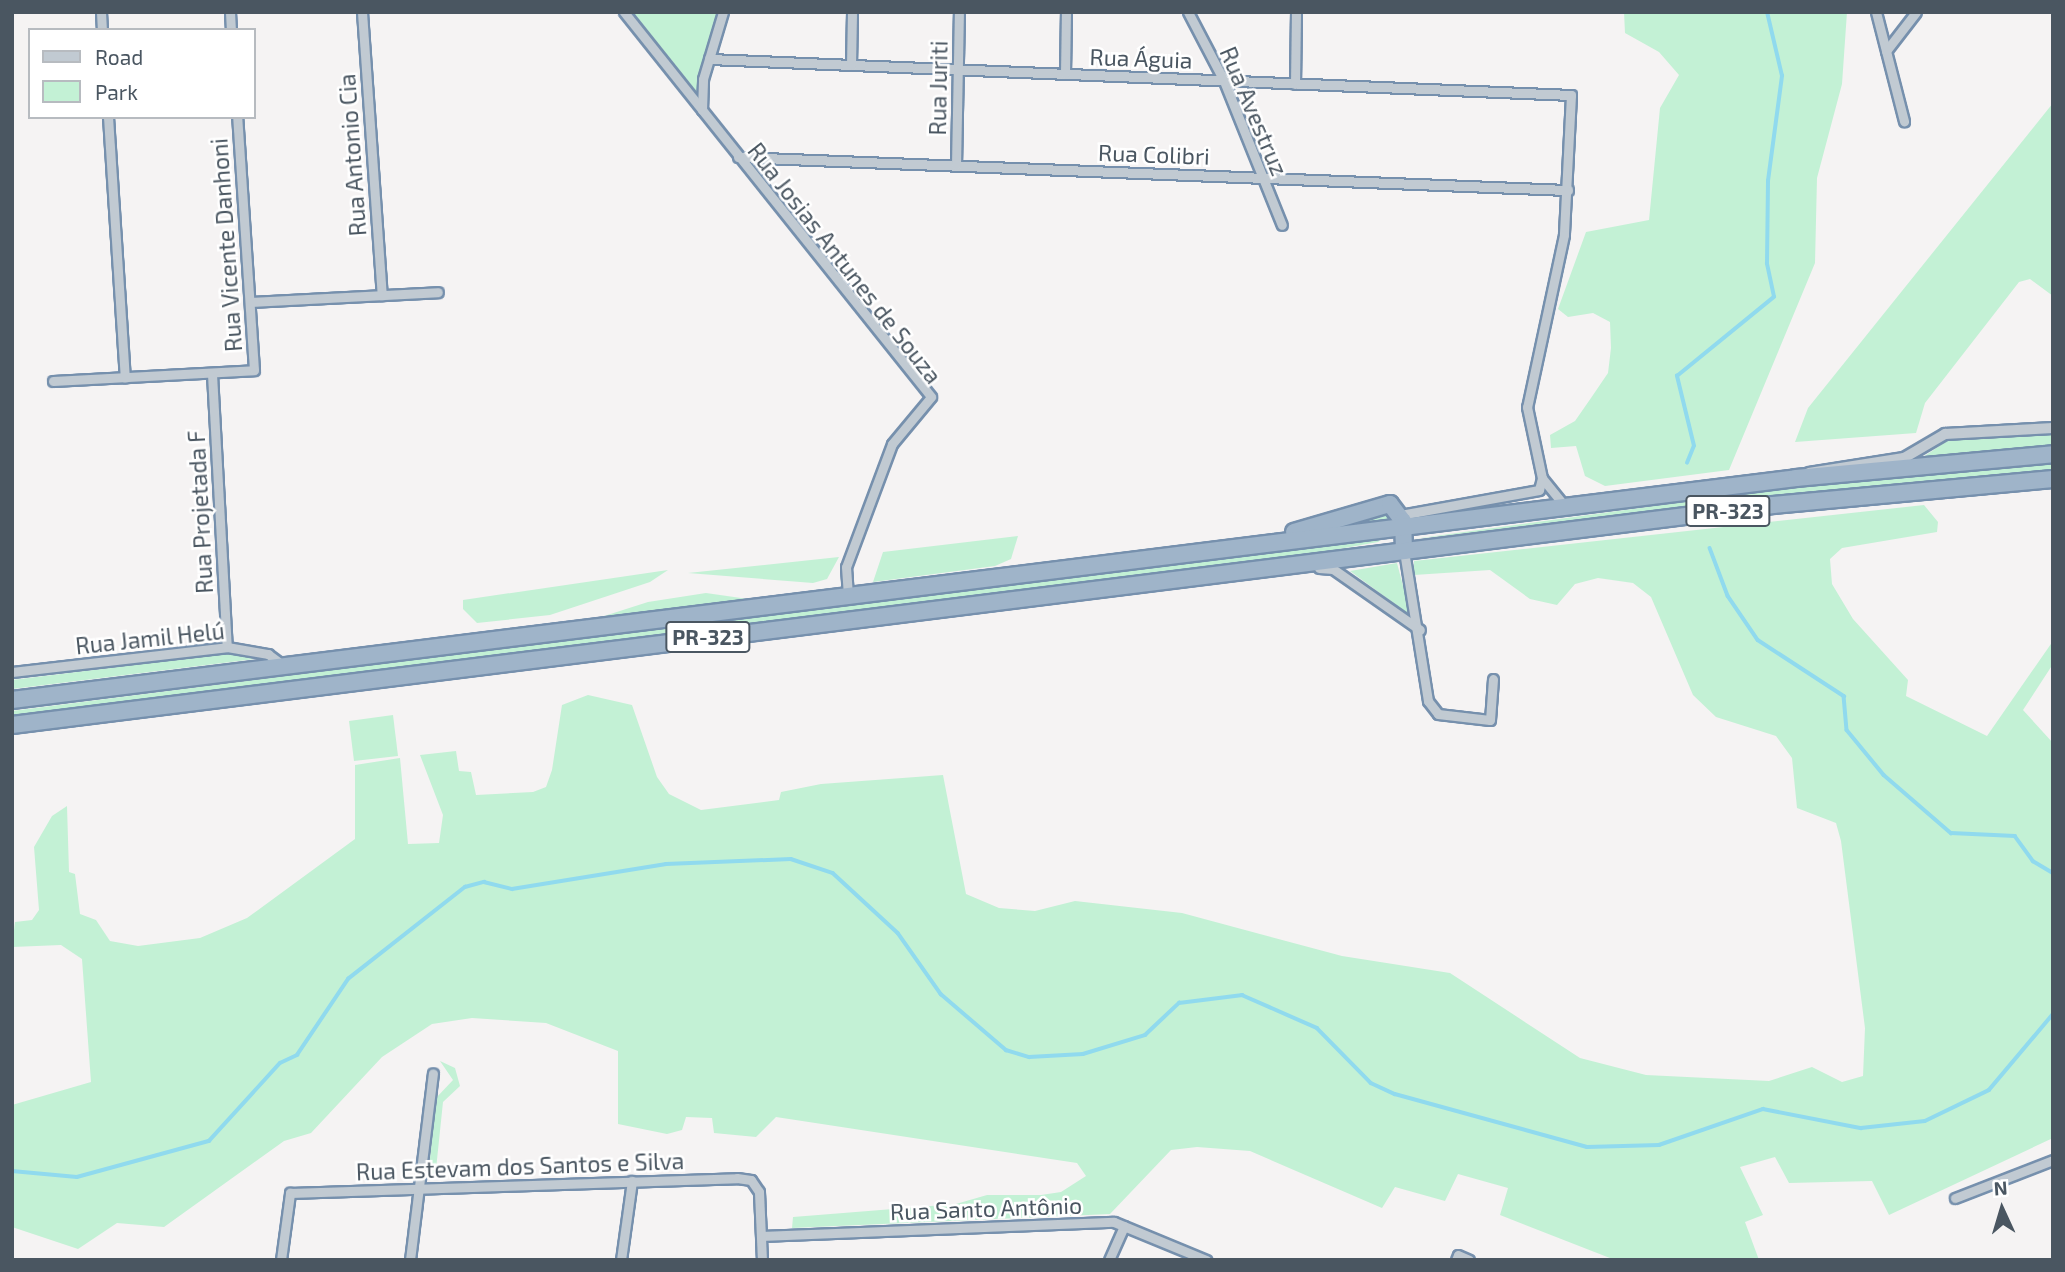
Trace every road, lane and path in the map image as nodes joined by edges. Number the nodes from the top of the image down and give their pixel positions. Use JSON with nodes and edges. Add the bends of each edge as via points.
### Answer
{"nodes":[{"id":1,"x":362,"y":12,"type":"edge"},
{"id":2,"x":624,"y":12,"type":"edge"},
{"id":3,"x":723,"y":12,"type":"edge"},
{"id":4,"x":852,"y":12,"type":"edge"},
{"id":5,"x":959,"y":12,"type":"edge"},
{"id":6,"x":1066,"y":12,"type":"edge"},
{"id":7,"x":1188,"y":12,"type":"edge"},
{"id":8,"x":1296,"y":12,"type":"edge"},
{"id":9,"x":1876,"y":12,"type":"edge"},
{"id":10,"x":1916,"y":12,"type":"edge"},
{"id":11,"x":1886,"y":51,"type":"junction"},
{"id":12,"x":709,"y":59,"type":"junction"},
{"id":13,"x":851,"y":65,"type":"junction"},
{"id":14,"x":958,"y":69,"type":"junction"},
{"id":15,"x":1065,"y":74,"type":"junction"},
{"id":16,"x":1224,"y":81,"type":"junction"},
{"id":17,"x":1295,"y":84,"type":"junction"},
{"id":18,"x":702,"y":110,"type":"junction"},
{"id":19,"x":108,"y":119,"type":"edge"},
{"id":20,"x":237,"y":119,"type":"edge"},
{"id":21,"x":1904,"y":121,"type":"dead end"},
{"id":22,"x":738,"y":157,"type":"junction"},
{"id":23,"x":956,"y":165,"type":"junction"},
{"id":24,"x":1262,"y":177,"type":"junction"},
{"id":25,"x":1568,"y":190,"type":"junction"},
{"id":26,"x":1282,"y":225,"type":"dead end"},
{"id":27,"x":438,"y":292,"type":"dead end"},
{"id":28,"x":382,"y":295,"type":"junction"},
{"id":29,"x":250,"y":302,"type":"junction"},
{"id":30,"x":212,"y":374,"type":"junction"},
{"id":31,"x":125,"y":377,"type":"junction"},
{"id":32,"x":53,"y":381,"type":"dead end"},
{"id":33,"x":2053,"y":428,"type":"edge"},
{"id":34,"x":2053,"y":454,"type":"edge"},
{"id":35,"x":1542,"y":478,"type":"junction"},
{"id":36,"x":1796,"y":478,"type":"junction"},
{"id":37,"x":2053,"y":479,"type":"edge"},
{"id":38,"x":1565,"y":506,"type":"junction"},
{"id":39,"x":1403,"y":532,"type":"junction"},
{"id":40,"x":1137,"y":561,"type":"junction"},
{"id":41,"x":1281,"y":565,"type":"junction"},
{"id":42,"x":848,"y":596,"type":"junction"},
{"id":43,"x":1420,"y":630,"type":"junction"},
{"id":44,"x":227,"y":647,"type":"junction"},
{"id":45,"x":286,"y":668,"type":"junction"},
{"id":46,"x":12,"y":672,"type":"edge"},
{"id":47,"x":1493,"y":679,"type":"dead end"},
{"id":48,"x":12,"y":700,"type":"edge"},
{"id":49,"x":12,"y":725,"type":"edge"},
{"id":50,"x":433,"y":1073,"type":"dead end"},
{"id":51,"x":2053,"y":1160,"type":"edge"},
{"id":52,"x":632,"y":1181,"type":"junction"},
{"id":53,"x":419,"y":1188,"type":"junction"},
{"id":54,"x":1955,"y":1198,"type":"dead end"},
{"id":55,"x":1124,"y":1226,"type":"junction"},
{"id":56,"x":761,"y":1236,"type":"junction"},
{"id":57,"x":1457,"y":1257,"type":"edge"},
{"id":58,"x":281,"y":1260,"type":"edge"},
{"id":59,"x":410,"y":1260,"type":"edge"},
{"id":60,"x":621,"y":1260,"type":"edge"},
{"id":61,"x":762,"y":1260,"type":"edge"},
{"id":62,"x":1110,"y":1260,"type":"edge"},
{"id":63,"x":1206,"y":1260,"type":"edge"},
{"id":64,"x":1469,"y":1260,"type":"edge"}],
"edges":[{"from":1,"to":28,"type":"street","name":"Rua Antonio Cia"},
{"from":2,"to":18,"type":"street","name":"Rua Josias Antunes de Souza"},
{"from":3,"to":12,"type":"street"},
{"from":4,"to":13,"type":"street"},
{"from":5,"to":14,"type":"street","name":"Rua Juriti"},
{"from":6,"to":15,"type":"street"},
{"from":7,"to":16,"type":"street","name":"Rua Avestruz"},
{"from":8,"to":17,"type":"street"},
{"from":9,"to":11,"type":"street"},
{"from":10,"to":11,"type":"street"},
{"from":11,"to":21,"type":"street"},
{"from":12,"to":13,"type":"street","name":"Rua Águia"},
{"from":12,"to":18,"type":"street"},
{"from":13,"to":14,"type":"street","name":"Rua Águia"},
{"from":14,"to":15,"type":"street","name":"Rua Águia"},
{"from":14,"to":23,"type":"street","name":"Rua Juriti"},
{"from":15,"to":16,"type":"street","name":"Rua Águia"},
{"from":16,"to":17,"type":"street","name":"Rua Águia"},
{"from":16,"to":24,"type":"street","name":"Rua Avestruz"},
{"from":17,"to":25,"type":"street","name":"Rua Águia","via":[[1572,95]]},
{"from":18,"to":22,"type":"street","name":"Rua Josias Antunes de Souza"},
{"from":19,"to":31,"type":"street"},
{"from":20,"to":29,"type":"street","name":"Rua Vicente Danhoni"},
{"from":22,"to":23,"type":"street","name":"Rua Colibri"},
{"from":22,"to":42,"type":"street","name":"Rua Josias Antunes de Souza","via":[[931,397],[892,444],[846,567]]},
{"from":23,"to":24,"type":"street","name":"Rua Colibri"},
{"from":24,"to":25,"type":"street","name":"Rua Colibri"},
{"from":24,"to":26,"type":"street","name":"Rua Avestruz"},
{"from":25,"to":35,"type":"street","via":[[1527,407]]},
{"from":27,"to":28,"type":"street"},
{"from":28,"to":29,"type":"street"},
{"from":29,"to":30,"type":"street","name":"Rua Vicente Danhoni","via":[[254,370]]},
{"from":30,"to":31,"type":"street"},
{"from":30,"to":44,"type":"street","name":"Rua Projetada F"},
{"from":31,"to":32,"type":"street"},
{"from":33,"to":36,"type":"street","via":[[1936,437],[1904,458],[1828,465]]},
{"from":34,"to":36,"type":"highway","number":"PR-323"},
{"from":35,"to":38,"type":"street"},
{"from":35,"to":39,"type":"street","via":[[1531,495],[1422,506]]},
{"from":36,"to":38,"type":"highway","number":"PR-323"},
{"from":37,"to":39,"type":"highway","number":"PR-323"},
{"from":38,"to":39,"type":"highway","number":"PR-323"},
{"from":39,"to":40,"type":"highway","number":"PR-323"},
{"from":39,"to":40,"type":"highway","via":[[1381,503],[1317,527]]},
{"from":39,"to":41,"type":"highway"},
{"from":39,"to":43,"type":"street"},
{"from":40,"to":42,"type":"highway","number":"PR-323"},
{"from":41,"to":43,"type":"street","via":[[1333,569]]},
{"from":41,"to":49,"type":"highway","number":"PR-323"},
{"from":42,"to":45,"type":"highway","number":"PR-323"},
{"from":43,"to":47,"type":"street","via":[[1425,690],[1438,714],[1490,720]]},
{"from":44,"to":45,"type":"street","name":"Rua Jamil Helú","via":[[268,653]]},
{"from":44,"to":46,"type":"street","name":"Rua Jamil Helú"},
{"from":45,"to":48,"type":"highway","number":"PR-323"},
{"from":50,"to":53,"type":"street"},
{"from":51,"to":54,"type":"street"},
{"from":52,"to":53,"type":"street","name":"Rua Estevam dos Santos e Silva"},
{"from":52,"to":56,"type":"street","name":"Rua Estevam dos Santos e Silva","via":[[751,1180],[759,1192]]},
{"from":52,"to":60,"type":"street"},
{"from":53,"to":58,"type":"street","name":"Rua Estevam dos Santos e Silva","via":[[290,1193]]},
{"from":53,"to":59,"type":"street"},
{"from":55,"to":56,"type":"street","name":"Rua Santo Antônio"},
{"from":55,"to":62,"type":"street"},
{"from":55,"to":63,"type":"street","name":"Rua Santo Antônio"},
{"from":56,"to":61,"type":"street"},
{"from":57,"to":64,"type":"street"}]}
